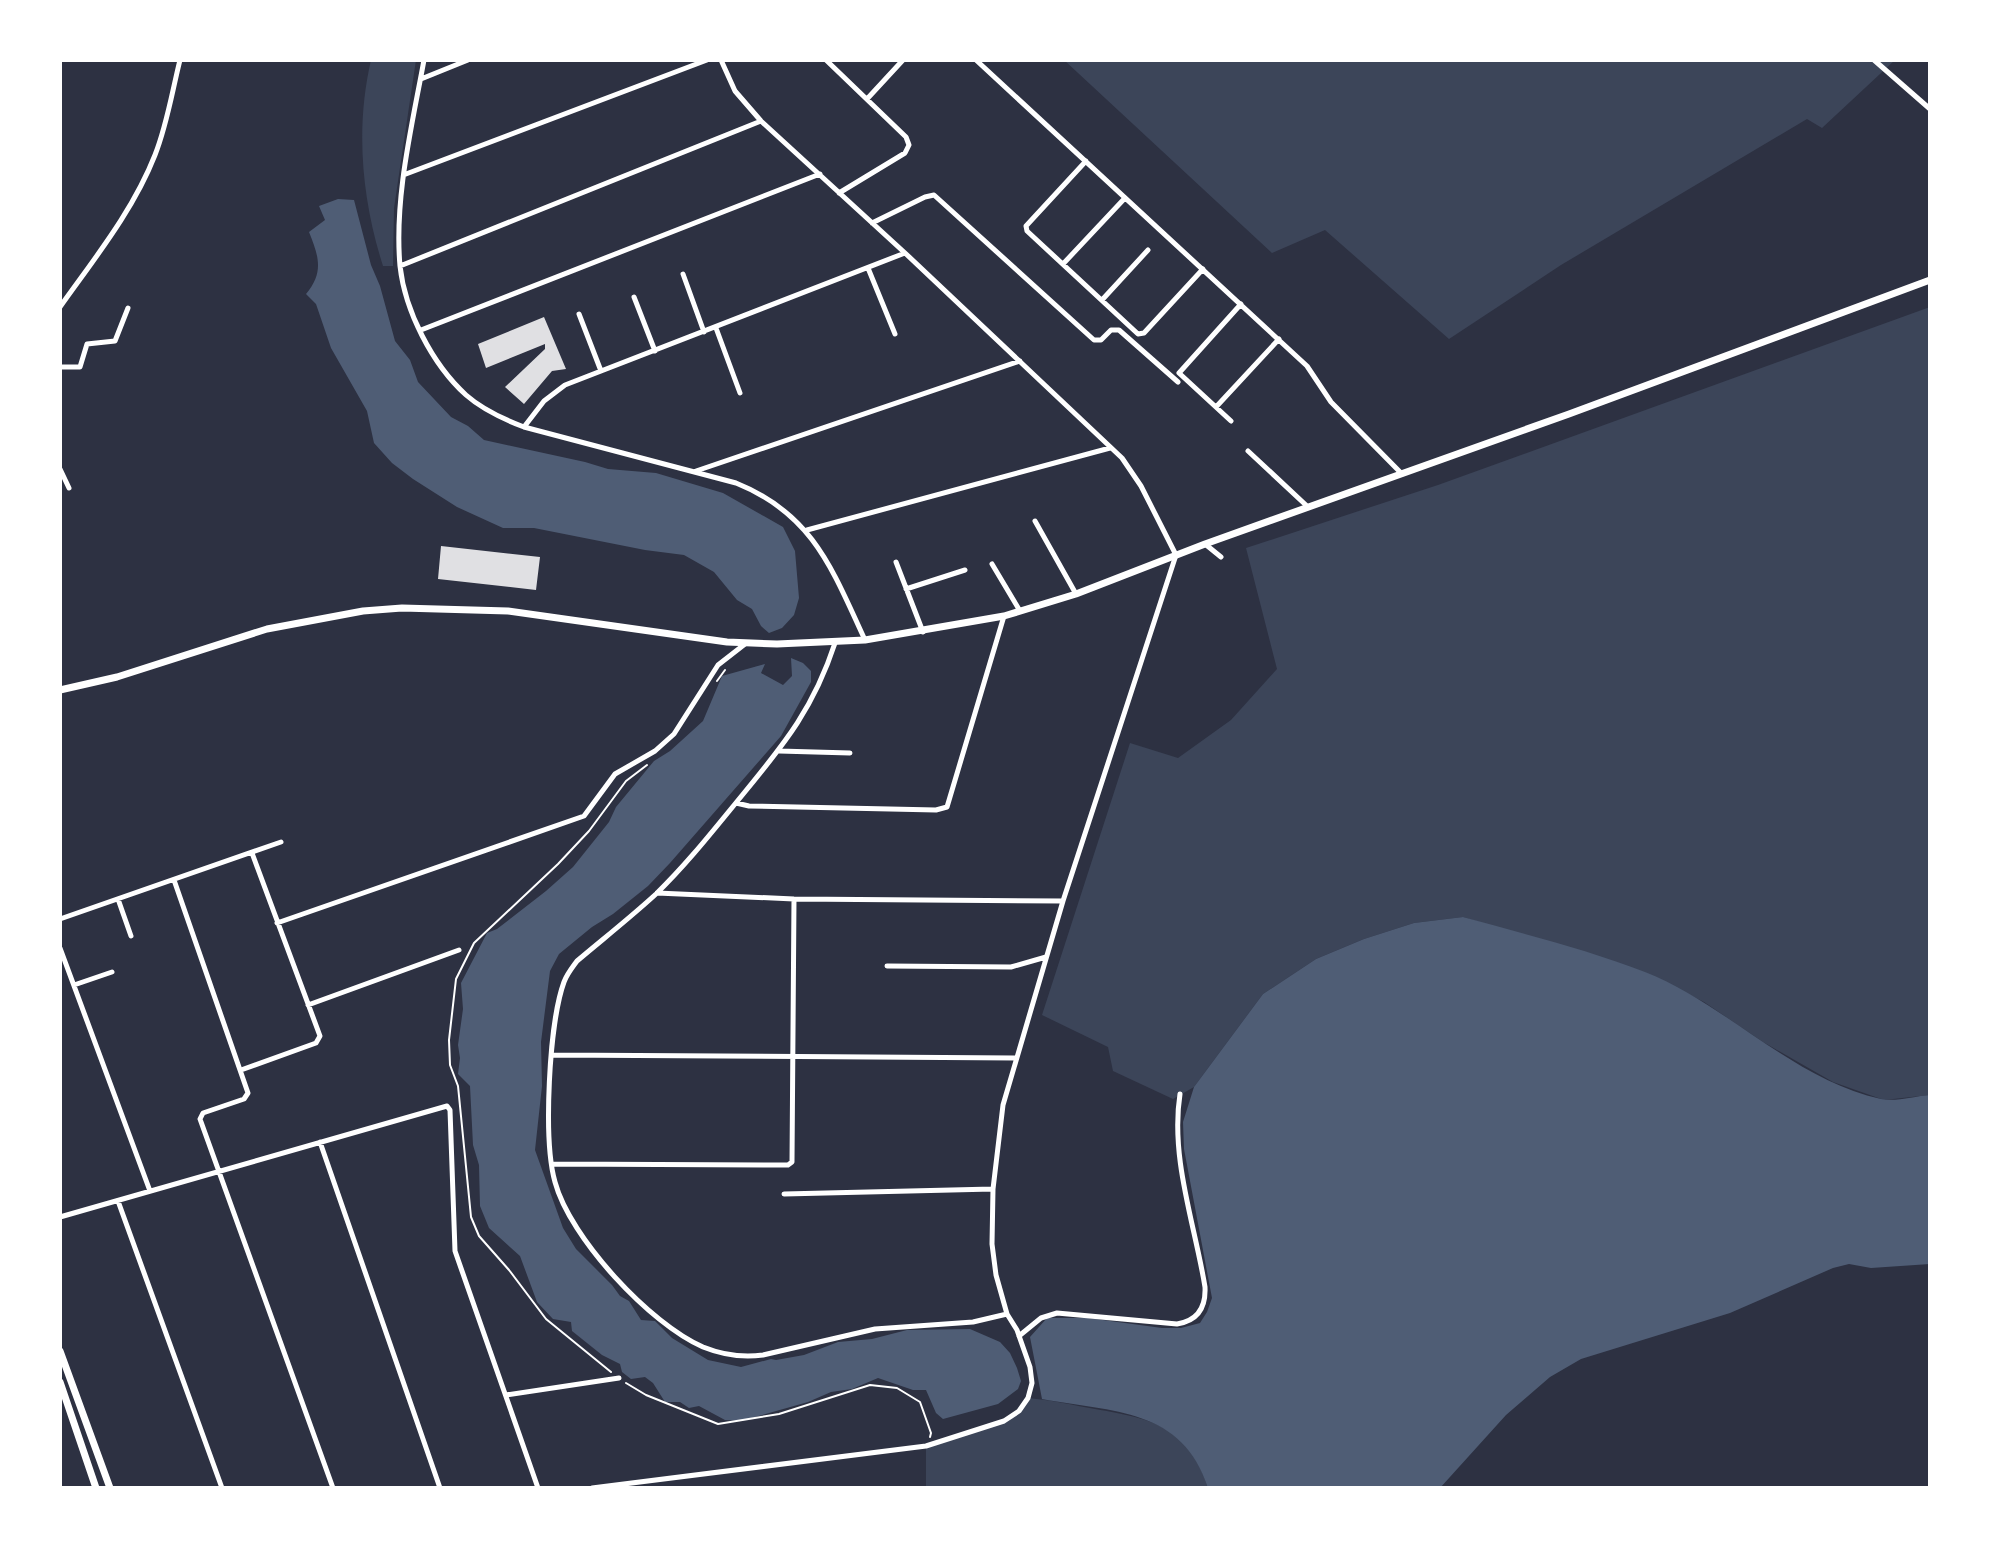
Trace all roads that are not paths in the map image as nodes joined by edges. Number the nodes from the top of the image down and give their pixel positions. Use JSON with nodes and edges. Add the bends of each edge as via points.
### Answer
{"nodes":[{"id":1,"x":180,"y":60,"type":"edge"},
{"id":2,"x":424,"y":60,"type":"edge"},
{"id":3,"x":468,"y":60,"type":"edge"},
{"id":4,"x":707,"y":60,"type":"edge"},
{"id":5,"x":721,"y":60,"type":"edge"},
{"id":6,"x":826,"y":60,"type":"edge"},
{"id":7,"x":903,"y":60,"type":"edge"},
{"id":8,"x":976,"y":60,"type":"edge"},
{"id":9,"x":1874,"y":60,"type":"edge"},
{"id":10,"x":420,"y":80,"type":"junction"},
{"id":11,"x":867,"y":99,"type":"junction"},
{"id":12,"x":1930,"y":109,"type":"edge"},
{"id":13,"x":761,"y":121,"type":"junction"},
{"id":14,"x":1086,"y":161,"type":"junction"},
{"id":15,"x":405,"y":174,"type":"junction"},
{"id":16,"x":820,"y":174,"type":"junction"},
{"id":17,"x":839,"y":193,"type":"junction"},
{"id":18,"x":1125,"y":197,"type":"junction"},
{"id":19,"x":872,"y":223,"type":"junction"},
{"id":20,"x":1148,"y":250,"type":"dead end"},
{"id":21,"x":905,"y":253,"type":"junction"},
{"id":22,"x":1063,"y":264,"type":"junction"},
{"id":23,"x":400,"y":266,"type":"junction"},
{"id":24,"x":868,"y":268,"type":"junction"},
{"id":25,"x":1203,"y":269,"type":"junction"},
{"id":26,"x":683,"y":274,"type":"dead end"},
{"id":27,"x":1930,"y":280,"type":"edge"},
{"id":28,"x":634,"y":297,"type":"dead end"},
{"id":29,"x":1102,"y":300,"type":"junction"},
{"id":30,"x":1241,"y":304,"type":"junction"},
{"id":31,"x":60,"y":307,"type":"edge"},
{"id":32,"x":128,"y":308,"type":"dead end"},
{"id":33,"x":579,"y":314,"type":"dead end"},
{"id":34,"x":716,"y":328,"type":"junction"},
{"id":35,"x":421,"y":330,"type":"junction"},
{"id":36,"x":704,"y":332,"type":"junction"},
{"id":37,"x":895,"y":334,"type":"dead end"},
{"id":38,"x":1279,"y":339,"type":"junction"},
{"id":39,"x":655,"y":351,"type":"junction"},
{"id":40,"x":1020,"y":361,"type":"junction"},
{"id":41,"x":60,"y":367,"type":"edge"},
{"id":42,"x":601,"y":371,"type":"junction"},
{"id":43,"x":1178,"y":382,"type":"dead end"},
{"id":44,"x":740,"y":393,"type":"dead end"},
{"id":45,"x":1216,"y":407,"type":"junction"},
{"id":46,"x":1231,"y":421,"type":"dead end"},
{"id":47,"x":524,"y":427,"type":"junction"},
{"id":48,"x":1111,"y":447,"type":"junction"},
{"id":49,"x":1248,"y":451,"type":"dead end"},
{"id":50,"x":60,"y":469,"type":"edge"},
{"id":51,"x":695,"y":471,"type":"junction"},
{"id":52,"x":1402,"y":474,"type":"junction"},
{"id":53,"x":69,"y":488,"type":"dead end"},
{"id":54,"x":1308,"y":507,"type":"junction"},
{"id":55,"x":1035,"y":521,"type":"dead end"},
{"id":56,"x":806,"y":530,"type":"junction"},
{"id":57,"x":1205,"y":544,"type":"junction"},
{"id":58,"x":1176,"y":555,"type":"junction"},
{"id":59,"x":1221,"y":557,"type":"dead end"},
{"id":60,"x":896,"y":562,"type":"dead end"},
{"id":61,"x":992,"y":564,"type":"dead end"},
{"id":62,"x":965,"y":570,"type":"dead end"},
{"id":63,"x":906,"y":589,"type":"junction"},
{"id":64,"x":1076,"y":594,"type":"junction"},
{"id":65,"x":1021,"y":611,"type":"junction"},
{"id":66,"x":1004,"y":616,"type":"junction"},
{"id":67,"x":923,"y":632,"type":"junction"},
{"id":68,"x":865,"y":640,"type":"junction"},
{"id":69,"x":835,"y":643,"type":"junction"},
{"id":70,"x":746,"y":644,"type":"junction"},
{"id":71,"x":60,"y":690,"type":"edge"},
{"id":72,"x":778,"y":751,"type":"junction"},
{"id":73,"x":850,"y":753,"type":"dead end"},
{"id":74,"x":736,"y":803,"type":"junction"},
{"id":75,"x":281,"y":842,"type":"dead end"},
{"id":76,"x":252,"y":853,"type":"junction"},
{"id":77,"x":174,"y":880,"type":"junction"},
{"id":78,"x":656,"y":893,"type":"junction"},
{"id":79,"x":118,"y":899,"type":"junction"},
{"id":80,"x":794,"y":899,"type":"junction"},
{"id":81,"x":1063,"y":901,"type":"junction"},
{"id":82,"x":60,"y":919,"type":"edge"},
{"id":83,"x":277,"y":923,"type":"junction"},
{"id":84,"x":131,"y":936,"type":"dead end"},
{"id":85,"x":60,"y":948,"type":"edge"},
{"id":86,"x":459,"y":950,"type":"dead end"},
{"id":87,"x":1046,"y":957,"type":"junction"},
{"id":88,"x":887,"y":966,"type":"dead end"},
{"id":89,"x":112,"y":972,"type":"dead end"},
{"id":90,"x":74,"y":985,"type":"junction"},
{"id":91,"x":308,"y":1005,"type":"junction"},
{"id":92,"x":552,"y":1055,"type":"junction"},
{"id":93,"x":792,"y":1056,"type":"junction"},
{"id":94,"x":1015,"y":1058,"type":"junction"},
{"id":95,"x":241,"y":1070,"type":"junction"},
{"id":96,"x":1180,"y":1094,"type":"dead end"},
{"id":97,"x":320,"y":1142,"type":"junction"},
{"id":98,"x":552,"y":1164,"type":"junction"},
{"id":99,"x":218,"y":1171,"type":"junction"},
{"id":100,"x":993,"y":1189,"type":"junction"},
{"id":101,"x":150,"y":1191,"type":"junction"},
{"id":102,"x":784,"y":1194,"type":"dead end"},
{"id":103,"x":118,"y":1201,"type":"junction"},
{"id":104,"x":60,"y":1217,"type":"edge"},
{"id":105,"x":1007,"y":1314,"type":"junction"},
{"id":106,"x":1019,"y":1336,"type":"junction"},
{"id":107,"x":60,"y":1351,"type":"edge"},
{"id":108,"x":619,"y":1378,"type":"road end"},
{"id":109,"x":60,"y":1382,"type":"edge"},
{"id":110,"x":506,"y":1395,"type":"junction"},
{"id":111,"x":96,"y":1488,"type":"edge"},
{"id":112,"x":110,"y":1488,"type":"edge"},
{"id":113,"x":222,"y":1488,"type":"edge"},
{"id":114,"x":333,"y":1488,"type":"edge"},
{"id":115,"x":440,"y":1488,"type":"edge"},
{"id":116,"x":538,"y":1488,"type":"edge"},
{"id":117,"x":592,"y":1488,"type":"edge"}],
"edges":[{"from":1,"to":31,"type":"street","via":[[163,131],[145,176],[120,222]]},
{"from":2,"to":10,"type":"street"},
{"from":3,"to":10,"type":"street"},
{"from":4,"to":15,"type":"street"},
{"from":5,"to":13,"type":"street","via":[[735,91]]},
{"from":6,"to":11,"type":"street"},
{"from":7,"to":11,"type":"street"},
{"from":8,"to":14,"type":"street"},
{"from":9,"to":12,"type":"street"},
{"from":10,"to":15,"type":"street"},
{"from":11,"to":17,"type":"street","via":[[909,145],[905,153]]},
{"from":13,"to":16,"type":"street"},
{"from":13,"to":23,"type":"street"},
{"from":14,"to":18,"type":"street"},
{"from":14,"to":22,"type":"street","via":[[1025,229]]},
{"from":15,"to":23,"type":"street"},
{"from":16,"to":17,"type":"street"},
{"from":16,"to":35,"type":"street"},
{"from":17,"to":19,"type":"street"},
{"from":18,"to":22,"type":"street"},
{"from":18,"to":25,"type":"street"},
{"from":19,"to":21,"type":"street"},
{"from":19,"to":43,"type":"street","via":[[934,195],[1094,340],[1119,330]]},
{"from":20,"to":29,"type":"street"},
{"from":21,"to":24,"type":"street"},
{"from":21,"to":40,"type":"street"},
{"from":22,"to":29,"type":"street"},
{"from":23,"to":35,"type":"street"},
{"from":24,"to":34,"type":"street"},
{"from":24,"to":37,"type":"street"},
{"from":25,"to":29,"type":"street","via":[[1141,334]]},
{"from":25,"to":30,"type":"street"},
{"from":26,"to":36,"type":"street"},
{"from":27,"to":52,"type":"main road"},
{"from":28,"to":39,"type":"street"},
{"from":30,"to":38,"type":"street"},
{"from":30,"to":45,"type":"street","via":[[1179,373]]},
{"from":32,"to":41,"type":"street","via":[[115,341],[87,344],[80,367]]},
{"from":33,"to":42,"type":"street"},
{"from":34,"to":36,"type":"street"},
{"from":34,"to":44,"type":"street"},
{"from":35,"to":47,"type":"street","via":[[441,366],[467,396]]},
{"from":36,"to":39,"type":"street"},
{"from":38,"to":45,"type":"street"},
{"from":38,"to":52,"type":"street"},
{"from":39,"to":42,"type":"street"},
{"from":40,"to":48,"type":"street"},
{"from":40,"to":51,"type":"street"},
{"from":42,"to":47,"type":"street","via":[[558,389]]},
{"from":45,"to":46,"type":"street"},
{"from":47,"to":51,"type":"street"},
{"from":48,"to":56,"type":"street"},
{"from":48,"to":58,"type":"street","via":[[1134,474]]},
{"from":49,"to":54,"type":"street"},
{"from":50,"to":53,"type":"street"},
{"from":51,"to":56,"type":"street","via":[[766,496]]},
{"from":52,"to":54,"type":"main road"},
{"from":54,"to":57,"type":"main road"},
{"from":55,"to":64,"type":"street"},
{"from":56,"to":68,"type":"street","via":[[836,577]]},
{"from":57,"to":58,"type":"main road"},
{"from":57,"to":59,"type":"street"},
{"from":58,"to":64,"type":"main road"},
{"from":58,"to":81,"type":"street"},
{"from":60,"to":63,"type":"street"},
{"from":61,"to":65,"type":"street"},
{"from":62,"to":63,"type":"street"},
{"from":63,"to":67,"type":"street"},
{"from":64,"to":65,"type":"main road"},
{"from":65,"to":66,"type":"main road"},
{"from":66,"to":67,"type":"main road"},
{"from":66,"to":74,"type":"street","via":[[947,807]]},
{"from":67,"to":68,"type":"main road"},
{"from":68,"to":69,"type":"main road"},
{"from":69,"to":70,"type":"main road"},
{"from":69,"to":72,"type":"street","via":[[809,708]]},
{"from":70,"to":71,"type":"main road","via":[[508,611],[402,608],[267,629]]},
{"from":70,"to":83,"type":"street","via":[[718,665],[674,734],[615,774],[584,816]]},
{"from":72,"to":73,"type":"street"},
{"from":72,"to":74,"type":"street"},
{"from":74,"to":78,"type":"street"},
{"from":75,"to":76,"type":"street"},
{"from":76,"to":77,"type":"street"},
{"from":76,"to":83,"type":"street"},
{"from":77,"to":79,"type":"street"},
{"from":77,"to":95,"type":"street"},
{"from":78,"to":80,"type":"street"},
{"from":78,"to":92,"type":"street","via":[[568,973]]},
{"from":79,"to":82,"type":"street"},
{"from":79,"to":84,"type":"street"},
{"from":80,"to":81,"type":"street"},
{"from":80,"to":93,"type":"street"},
{"from":81,"to":87,"type":"street"},
{"from":83,"to":91,"type":"street"},
{"from":85,"to":90,"type":"street"},
{"from":86,"to":91,"type":"street"},
{"from":87,"to":88,"type":"street","via":[[1011,967]]},
{"from":87,"to":94,"type":"street"},
{"from":89,"to":90,"type":"street"},
{"from":90,"to":101,"type":"street"},
{"from":91,"to":95,"type":"street","via":[[318,1041]]},
{"from":92,"to":93,"type":"street"},
{"from":92,"to":98,"type":"street"},
{"from":93,"to":94,"type":"street"},
{"from":93,"to":98,"type":"street","via":[[794,1158],[788,1165]]},
{"from":94,"to":100,"type":"street","via":[[1003,1105]]},
{"from":95,"to":99,"type":"street","via":[[246,1097],[200,1115]]},
{"from":96,"to":106,"type":"street","via":[[1179,1156],[1205,1287],[1199,1315],[1177,1324],[1057,1313],[1041,1318]]},
{"from":97,"to":99,"type":"street"},
{"from":97,"to":110,"type":"street","via":[[447,1106],[450,1110],[455,1251]]},
{"from":97,"to":115,"type":"street"},
{"from":98,"to":105,"type":"street","via":[[560,1198],[593,1254],[681,1334],[722,1354],[763,1355],[875,1329],[973,1322]]},
{"from":99,"to":101,"type":"street"},
{"from":99,"to":114,"type":"street"},
{"from":100,"to":102,"type":"street"},
{"from":100,"to":105,"type":"street","via":[[994,1259]]},
{"from":101,"to":103,"type":"street"},
{"from":103,"to":104,"type":"street"},
{"from":103,"to":113,"type":"street"},
{"from":105,"to":106,"type":"street"},
{"from":106,"to":117,"type":"street","via":[[1032,1383],[1019,1411],[1004,1421],[926,1446]]},
{"from":107,"to":112,"type":"main road"},
{"from":108,"to":110,"type":"street"},
{"from":109,"to":111,"type":"main road"},
{"from":110,"to":116,"type":"street"}]}
